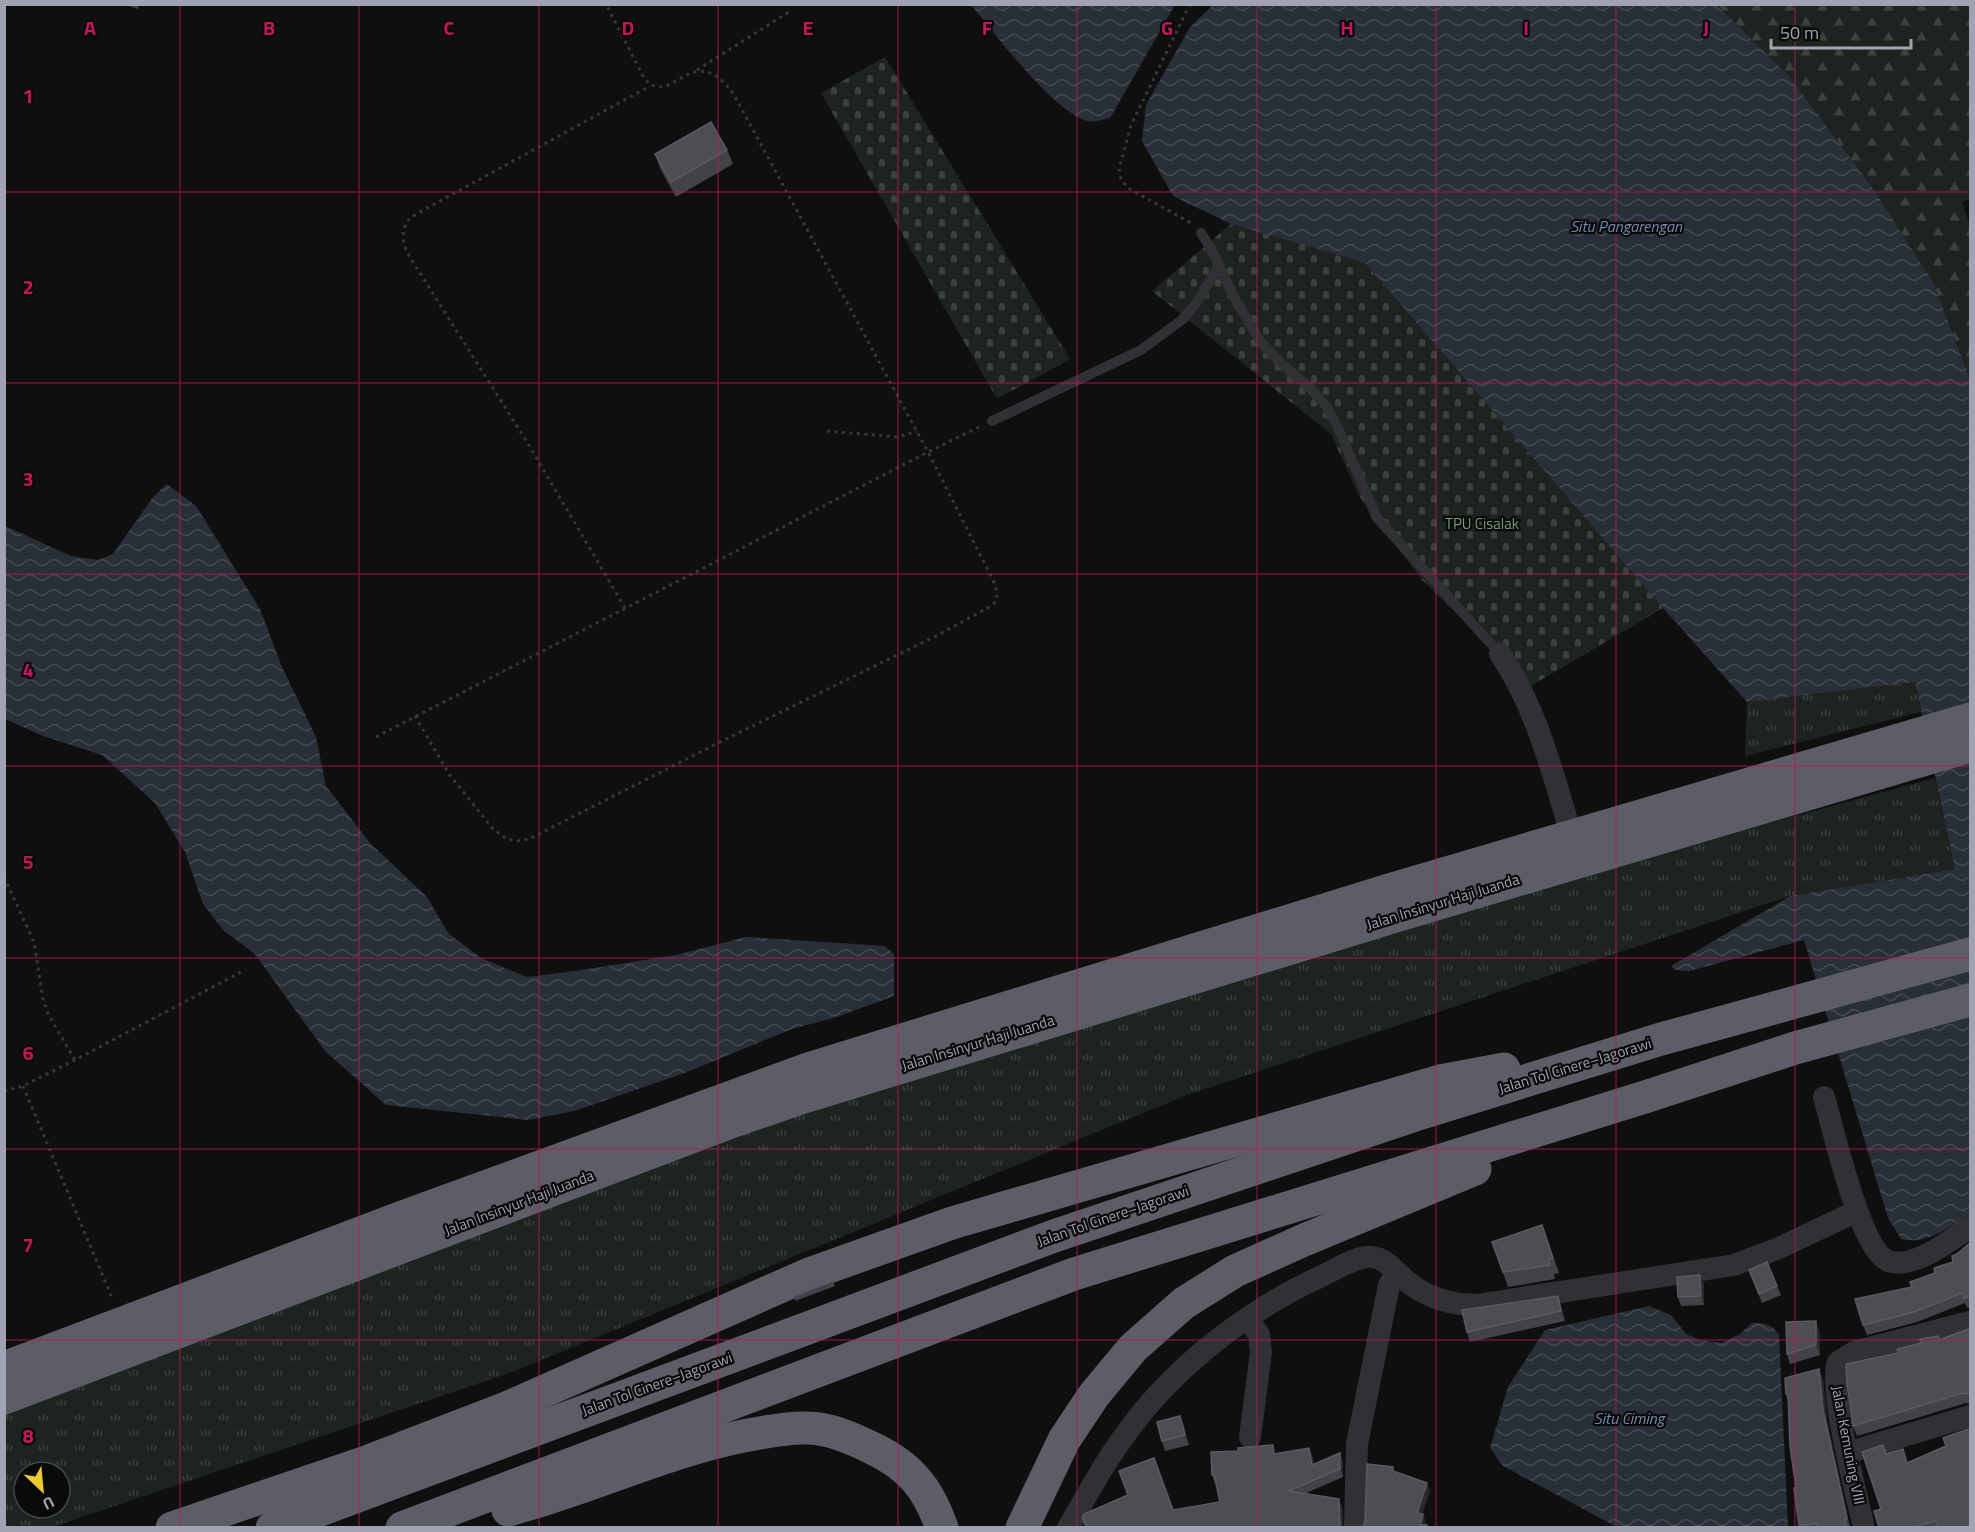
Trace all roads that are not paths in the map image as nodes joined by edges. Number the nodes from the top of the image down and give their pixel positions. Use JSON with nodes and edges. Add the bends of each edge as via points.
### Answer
{"nodes":[{"id":1,"x":1201,"y":233,"type":"road end"},
{"id":2,"x":1219,"y":266,"type":"junction"},
{"id":3,"x":992,"y":422,"type":"road end"},
{"id":4,"x":1500,"y":654,"type":"joint"},
{"id":5,"x":1971,"y":719,"type":"edge"},
{"id":6,"x":1971,"y":746,"type":"edge"},
{"id":7,"x":1874,"y":761,"type":"junction"},
{"id":8,"x":1572,"y":837,"type":"junction"},
{"id":9,"x":1394,"y":903,"type":"junction"},
{"id":10,"x":1971,"y":954,"type":"edge"},
{"id":11,"x":1971,"y":1000,"type":"edge"},
{"id":12,"x":1661,"y":1040,"type":"junction"},
{"id":13,"x":1645,"y":1097,"type":"junction"},
{"id":14,"x":1824,"y":1097,"type":"dead end"},
{"id":15,"x":1857,"y":1210,"type":"junction"},
{"id":16,"x":1971,"y":1227,"type":"edge"},
{"id":17,"x":1396,"y":1273,"type":"junction"},
{"id":18,"x":1248,"y":1318,"type":"junction"},
{"id":19,"x":1971,"y":1322,"type":"edge"},
{"id":20,"x":4,"y":1368,"type":"edge"},
{"id":21,"x":4,"y":1398,"type":"edge"},
{"id":22,"x":1971,"y":1416,"type":"edge"},
{"id":23,"x":1250,"y":1437,"type":"dead end"},
{"id":24,"x":1847,"y":1453,"type":"junction"},
{"id":25,"x":172,"y":1527,"type":"edge"},
{"id":26,"x":272,"y":1527,"type":"edge"},
{"id":27,"x":402,"y":1527,"type":"edge"},
{"id":28,"x":438,"y":1527,"type":"edge"},
{"id":29,"x":942,"y":1527,"type":"edge"},
{"id":30,"x":1022,"y":1527,"type":"edge"},
{"id":31,"x":1068,"y":1527,"type":"edge"},
{"id":32,"x":1355,"y":1527,"type":"edge"},
{"id":33,"x":1864,"y":1527,"type":"edge"}],
"edges":[{"from":1,"to":2,"type":"lane"},
{"from":2,"to":3,"type":"lane","via":[[1183,319],[1141,350]]},
{"from":2,"to":4,"type":"lane","via":[[1261,342],[1327,407],[1377,518]]},
{"from":4,"to":8,"type":"street","via":[[1531,711]]},
{"from":5,"to":7,"type":"highway","name":"Jalan Insinyur Haji Juanda"},
{"from":6,"to":7,"type":"highway","name":"Jalan Insinyur Haji Juanda"},
{"from":7,"to":8,"type":"highway","name":"Jalan Insinyur Haji Juanda"},
{"from":7,"to":9,"type":"highway","name":"Jalan Insinyur Haji Juanda"},
{"from":8,"to":9,"type":"highway","name":"Jalan Insinyur Haji Juanda"},
{"from":9,"to":20,"type":"highway","name":"Jalan Insinyur Haji Juanda","via":[[799,1072]]},
{"from":9,"to":21,"type":"highway","name":"Jalan Insinyur Haji Juanda","via":[[804,1096]]},
{"from":10,"to":12,"type":"highway","name":"Jalan Tol Cinere–Jagorawi"},
{"from":11,"to":13,"type":"highway","via":[[1796,1048]]},
{"from":12,"to":25,"type":"highway","via":[[1440,1081],[952,1223],[809,1274],[504,1409],[369,1461]]},
{"from":12,"to":26,"type":"highway","name":"Jalan Tol Cinere–Jagorawi","via":[[1415,1115],[1054,1236]]},
{"from":13,"to":27,"type":"highway","via":[[1074,1274]]},
{"from":13,"to":30,"type":"highway","via":[[1294,1244],[1235,1271],[1184,1303],[1133,1348],[1094,1395],[1064,1440]]},
{"from":14,"to":15,"type":"street"},
{"from":15,"to":16,"type":"street","via":[[1873,1247],[1889,1261],[1918,1258]]},
{"from":15,"to":17,"type":"street","via":[[1734,1265],[1498,1303],[1469,1305],[1447,1301],[1418,1289]]},
{"from":17,"to":18,"type":"street","via":[[1380,1259],[1362,1258],[1311,1281]]},
{"from":17,"to":32,"type":"street","via":[[1389,1285],[1358,1444]]},
{"from":18,"to":23,"type":"street","via":[[1262,1352]]},
{"from":18,"to":31,"type":"street","via":[[1200,1355],[1149,1404],[1123,1438]]},
{"from":19,"to":24,"type":"street","name":"Jalan Kemuning VIII","via":[[1854,1352],[1838,1362],[1834,1378]]},
{"from":22,"to":24,"type":"street"},
{"from":24,"to":33,"type":"street","name":"Jalan Kemuning VIII"},
{"from":28,"to":29,"type":"highway","via":[[516,1508],[713,1442],[808,1427],[856,1440],[904,1466],[920,1482]]}]}
